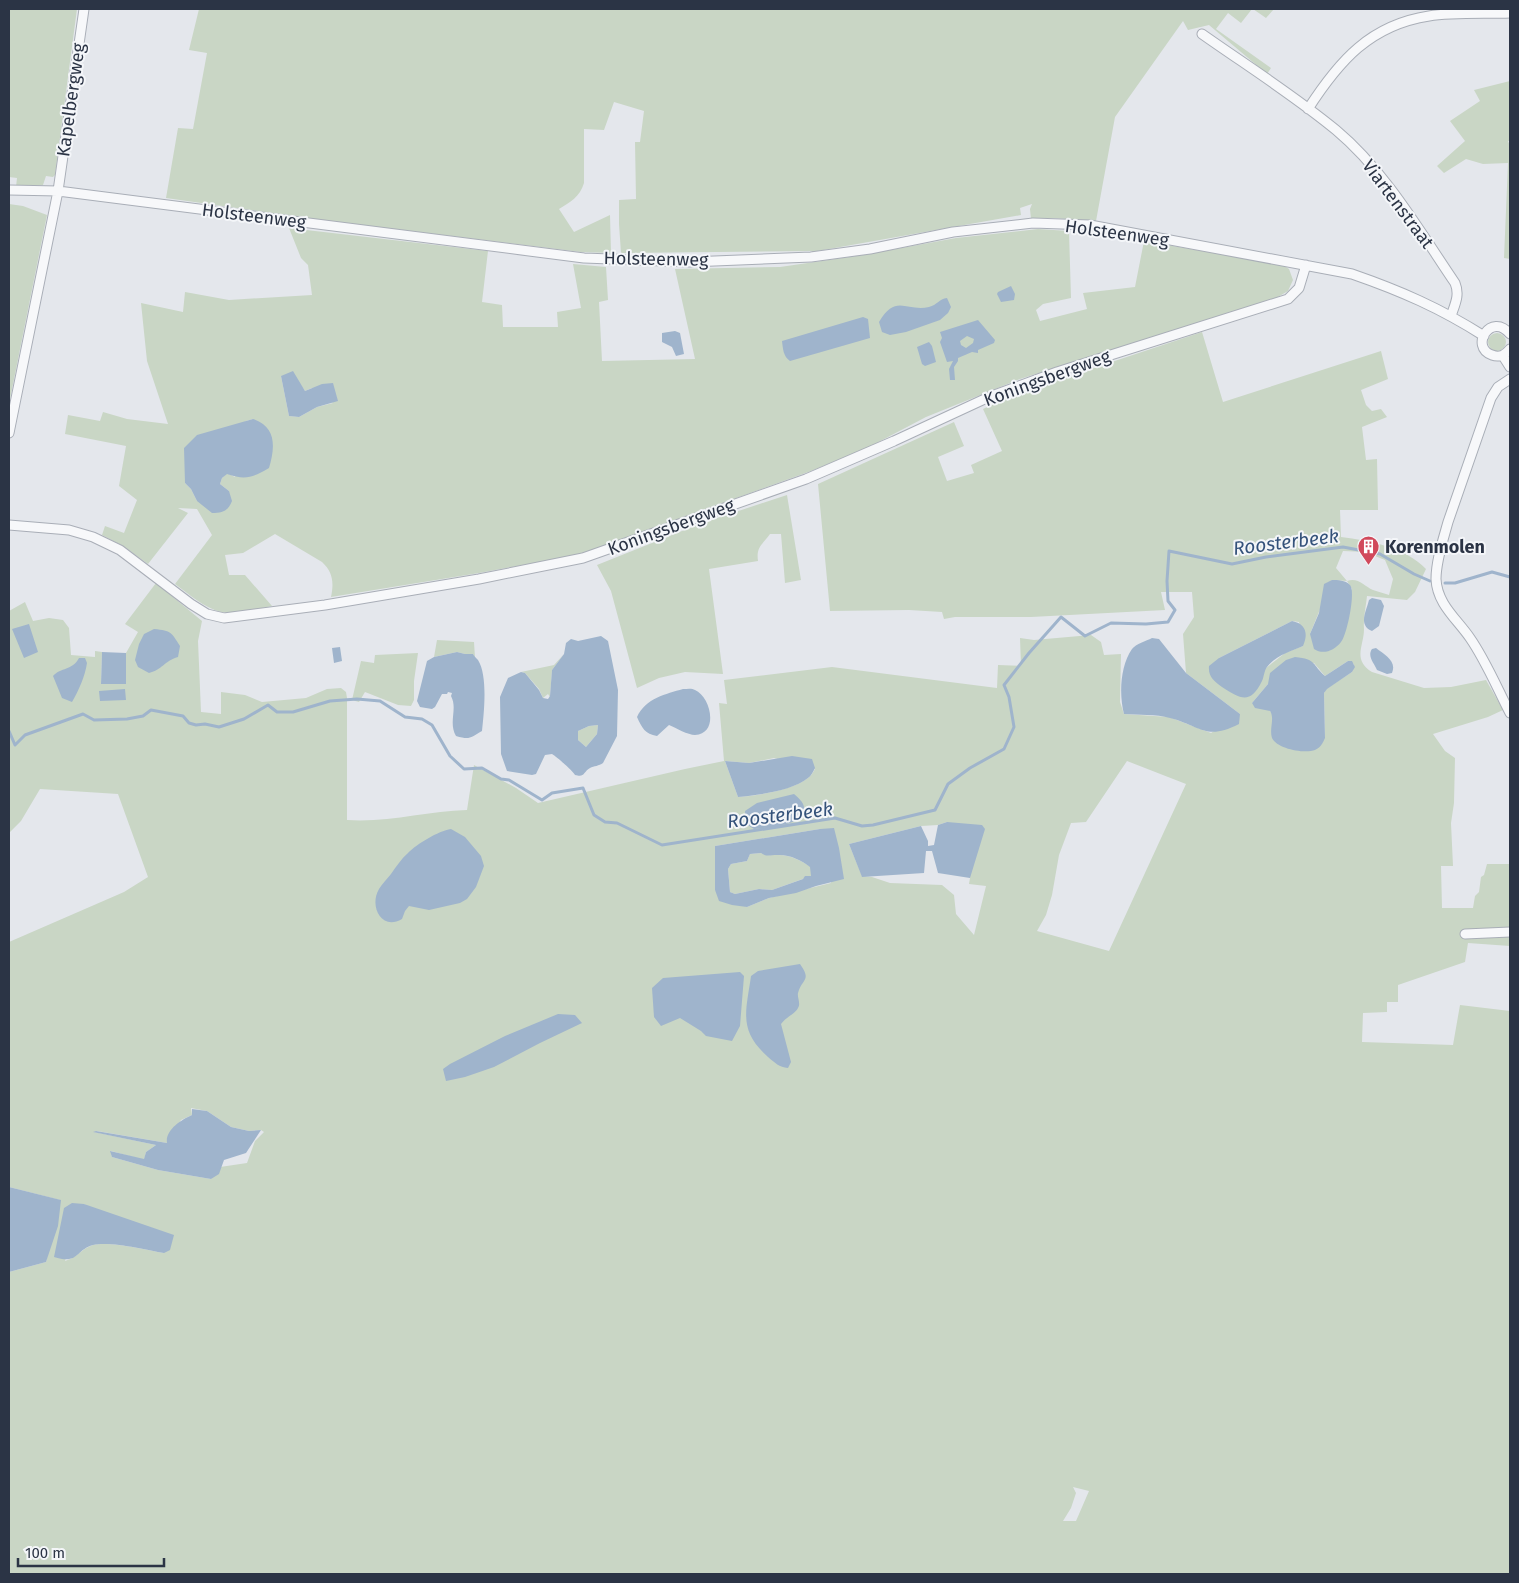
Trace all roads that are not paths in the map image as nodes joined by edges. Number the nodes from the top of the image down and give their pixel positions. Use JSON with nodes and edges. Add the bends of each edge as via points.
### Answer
{"nodes":[{"id":1,"x":84,"y":9,"type":"edge"},
{"id":2,"x":1510,"y":13,"type":"edge"},
{"id":3,"x":1202,"y":34,"type":"dead end"},
{"id":4,"x":1308,"y":109,"type":"junction"},
{"id":5,"x":9,"y":190,"type":"edge"},
{"id":6,"x":58,"y":190,"type":"junction"},
{"id":7,"x":1306,"y":265,"type":"junction"},
{"id":8,"x":1451,"y":316,"type":"junction"},
{"id":9,"x":1510,"y":334,"type":"edge"},
{"id":10,"x":1484,"y":336,"type":"junction"},
{"id":11,"x":1507,"y":353,"type":"edge"},
{"id":12,"x":1510,"y":367,"type":"edge"},
{"id":13,"x":1510,"y":379,"type":"edge"},
{"id":14,"x":9,"y":433,"type":"edge"},
{"id":15,"x":9,"y":525,"type":"edge"},
{"id":16,"x":1510,"y":713,"type":"edge"},
{"id":17,"x":1510,"y":932,"type":"edge"},
{"id":18,"x":1465,"y":934,"type":"dead end"}],
"edges":[{"from":1,"to":6,"type":"street","name":"Kapelbergweg"},
{"from":2,"to":4,"type":"street","via":[[1430,15],[1405,21],[1373,35],[1347,57]]},
{"from":3,"to":4,"type":"street","name":"Viartenstraat"},
{"from":4,"to":8,"type":"street","name":"Viartenstraat","via":[[1337,130],[1372,166],[1401,204],[1457,288]]},
{"from":5,"to":6,"type":"street","name":"Holsteenweg"},
{"from":6,"to":7,"type":"street","name":"Holsteenweg","via":[[584,258],[690,262],[811,257],[953,232],[1033,223],[1090,225]]},
{"from":6,"to":14,"type":"street"},
{"from":7,"to":8,"type":"street","name":"Holsteenweg","via":[[1352,274],[1392,288]]},
{"from":7,"to":15,"type":"street","name":"Koningsbergweg","via":[[1299,288],[1288,299],[1057,372],[989,397],[806,479],[584,558],[325,606],[224,618],[207,614],[120,550],[93,537],[69,530]]},
{"from":8,"to":10,"type":"street","name":"Holsteenweg"},
{"from":9,"to":10,"type":"street","via":[[1505,328],[1496,327]]},
{"from":10,"to":11,"type":"street","via":[[1482,344],[1486,352],[1495,356]]},
{"from":11,"to":12,"type":"street"},
{"from":13,"to":16,"type":"street","via":[[1498,387],[1491,398],[1448,522],[1436,578],[1439,595],[1471,638]]},
{"from":17,"to":18,"type":"street"}]}
